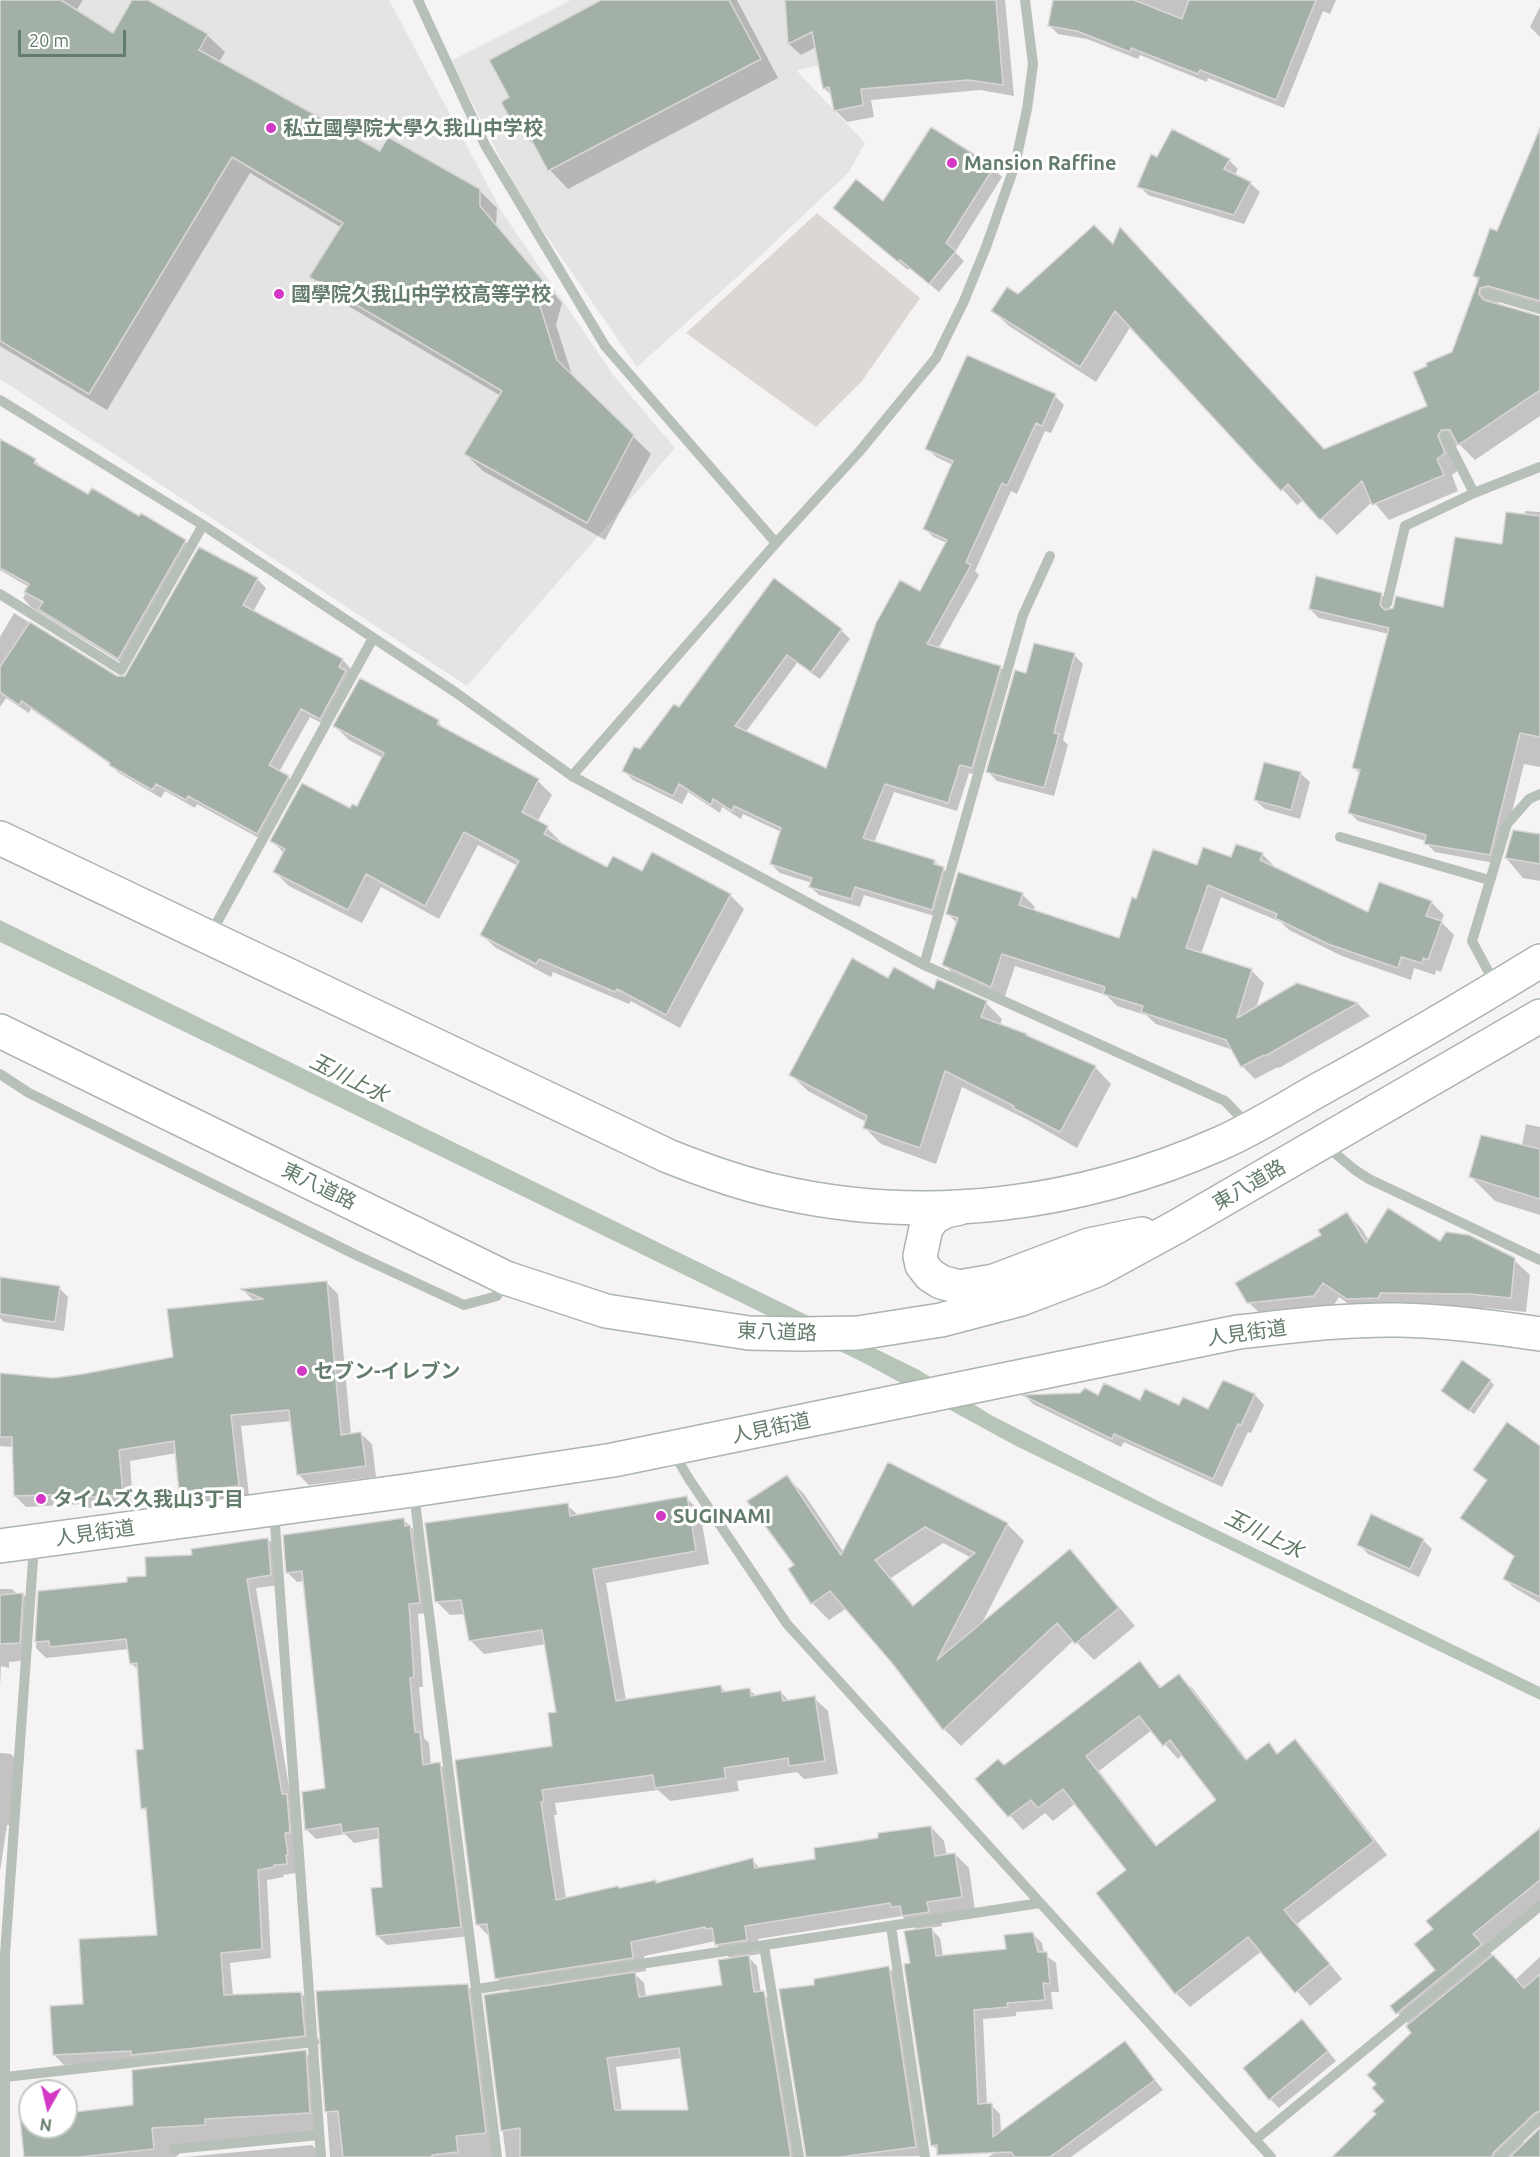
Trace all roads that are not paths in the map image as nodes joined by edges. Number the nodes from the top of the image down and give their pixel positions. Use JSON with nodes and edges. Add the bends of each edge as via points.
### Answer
{"nodes":[{"id":1,"x":418,"y":0,"type":"edge"},
{"id":2,"x":1025,"y":0,"type":"edge"},
{"id":3,"x":1486,"y":293,"type":"dead end"},
{"id":4,"x":1540,"y":309,"type":"edge"},
{"id":5,"x":0,"y":400,"type":"edge"},
{"id":6,"x":1445,"y":436,"type":"dead end"},
{"id":7,"x":1540,"y":467,"type":"edge"},
{"id":8,"x":1474,"y":493,"type":"junction"},
{"id":9,"x":203,"y":525,"type":"junction"},
{"id":10,"x":776,"y":543,"type":"junction"},
{"id":11,"x":1050,"y":556,"type":"dead end"},
{"id":12,"x":0,"y":594,"type":"edge"},
{"id":13,"x":1387,"y":603,"type":"dead end"},
{"id":14,"x":373,"y":638,"type":"junction"},
{"id":15,"x":572,"y":776,"type":"junction"},
{"id":16,"x":1540,"y":794,"type":"edge"},
{"id":17,"x":1340,"y":837,"type":"dead end"},
{"id":18,"x":0,"y":838,"type":"edge"},
{"id":19,"x":1489,"y":880,"type":"junction"},
{"id":20,"x":209,"y":938,"type":"junction"},
{"id":21,"x":1540,"y":961,"type":"edge"},
{"id":22,"x":924,"y":965,"type":"junction"},
{"id":23,"x":1497,"y":987,"type":"junction"},
{"id":24,"x":1540,"y":1016,"type":"edge"},
{"id":25,"x":0,"y":1031,"type":"edge"},
{"id":26,"x":0,"y":1074,"type":"edge"},
{"id":27,"x":1250,"y":1128,"type":"junction"},
{"id":28,"x":1322,"y":1143,"type":"junction"},
{"id":29,"x":964,"y":1207,"type":"junction"},
{"id":30,"x":1176,"y":1227,"type":"junction"},
{"id":31,"x":1540,"y":1260,"type":"edge"},
{"id":32,"x":506,"y":1278,"type":"junction"},
{"id":33,"x":1540,"y":1334,"type":"edge"},
{"id":34,"x":672,"y":1449,"type":"junction"},
{"id":35,"x":413,"y":1491,"type":"junction"},
{"id":36,"x":274,"y":1508,"type":"junction"},
{"id":37,"x":34,"y":1542,"type":"junction"},
{"id":38,"x":0,"y":1546,"type":"edge"},
{"id":39,"x":1040,"y":1903,"type":"junction"},
{"id":40,"x":1540,"y":1906,"type":"edge"},
{"id":41,"x":891,"y":1926,"type":"junction"},
{"id":42,"x":764,"y":1946,"type":"junction"},
{"id":43,"x":477,"y":1989,"type":"junction"},
{"id":44,"x":314,"y":2042,"type":"junction"},
{"id":45,"x":5,"y":2077,"type":"junction"},
{"id":46,"x":1540,"y":2118,"type":"edge"},
{"id":47,"x":319,"y":2135,"type":"junction"},
{"id":48,"x":1255,"y":2140,"type":"junction"},
{"id":49,"x":174,"y":2149,"type":"dead end"},
{"id":50,"x":5,"y":2157,"type":"edge"},
{"id":51,"x":321,"y":2157,"type":"edge"},
{"id":52,"x":497,"y":2157,"type":"edge"},
{"id":53,"x":799,"y":2157,"type":"edge"},
{"id":54,"x":925,"y":2157,"type":"edge"},
{"id":55,"x":1271,"y":2157,"type":"edge"},
{"id":56,"x":1498,"y":2157,"type":"edge"}],
"edges":[{"from":1,"to":10,"type":"street","via":[[485,145],[605,346]]},
{"from":2,"to":10,"type":"street","via":[[1033,64],[1015,165],[964,301],[936,358],[859,452]]},
{"from":3,"to":4,"type":"street"},
{"from":5,"to":9,"type":"street"},
{"from":6,"to":8,"type":"street"},
{"from":7,"to":8,"type":"street"},
{"from":8,"to":13,"type":"street","via":[[1405,526]]},
{"from":9,"to":12,"type":"street","via":[[121,670]]},
{"from":9,"to":14,"type":"street"},
{"from":10,"to":15,"type":"street"},
{"from":11,"to":22,"type":"street","via":[[1023,615]]},
{"from":14,"to":15,"type":"street"},
{"from":14,"to":20,"type":"street"},
{"from":15,"to":22,"type":"street"},
{"from":16,"to":19,"type":"street","via":[[1529,799],[1507,824]]},
{"from":17,"to":19,"type":"street"},
{"from":18,"to":20,"type":"main road"},
{"from":19,"to":23,"type":"street","via":[[1472,941]]},
{"from":20,"to":29,"type":"main road","via":[[668,1156],[717,1175],[826,1200],[895,1207]]},
{"from":21,"to":23,"type":"main road"},
{"from":22,"to":27,"type":"street","via":[[1225,1101]]},
{"from":23,"to":27,"type":"main road"},
{"from":24,"to":28,"type":"main road","name":"東八道路"},
{"from":25,"to":32,"type":"main road","name":"東八道路"},
{"from":26,"to":32,"type":"street","via":[[29,1094],[465,1305],[497,1296]]},
{"from":27,"to":29,"type":"main road","via":[[1134,1176],[1060,1196]]},
{"from":28,"to":30,"type":"main road","name":"東八道路"},
{"from":28,"to":31,"type":"street","via":[[1369,1179]]},
{"from":29,"to":30,"type":"main road","via":[[933,1218],[926,1228],[920,1256],[930,1275],[959,1287],[994,1281],[1089,1245]]},
{"from":30,"to":32,"type":"main road","name":"東八道路","via":[[1097,1270],[1021,1299],[941,1320],[858,1333],[750,1333],[700,1326],[606,1311]]},
{"from":33,"to":34,"type":"main road","name":"人見街道","via":[[1399,1320],[1330,1322],[1238,1332]]},
{"from":34,"to":35,"type":"main road","name":"人見街道"},
{"from":34,"to":39,"type":"street","via":[[787,1624]]},
{"from":35,"to":36,"type":"main road","name":"人見街道"},
{"from":35,"to":43,"type":"street"},
{"from":36,"to":37,"type":"main road","name":"人見街道"},
{"from":36,"to":44,"type":"street"},
{"from":37,"to":38,"type":"main road","name":"人見街道"},
{"from":37,"to":45,"type":"street","via":[[5,1954]]},
{"from":39,"to":41,"type":"street"},
{"from":39,"to":48,"type":"street"},
{"from":40,"to":48,"type":"street"},
{"from":41,"to":42,"type":"street"},
{"from":41,"to":54,"type":"street"},
{"from":42,"to":43,"type":"street"},
{"from":42,"to":53,"type":"street"},
{"from":43,"to":52,"type":"street"},
{"from":44,"to":45,"type":"street"},
{"from":44,"to":47,"type":"street"},
{"from":45,"to":50,"type":"street"},
{"from":46,"to":56,"type":"street"},
{"from":47,"to":49,"type":"street"},
{"from":47,"to":51,"type":"street"},
{"from":48,"to":55,"type":"street"}]}
